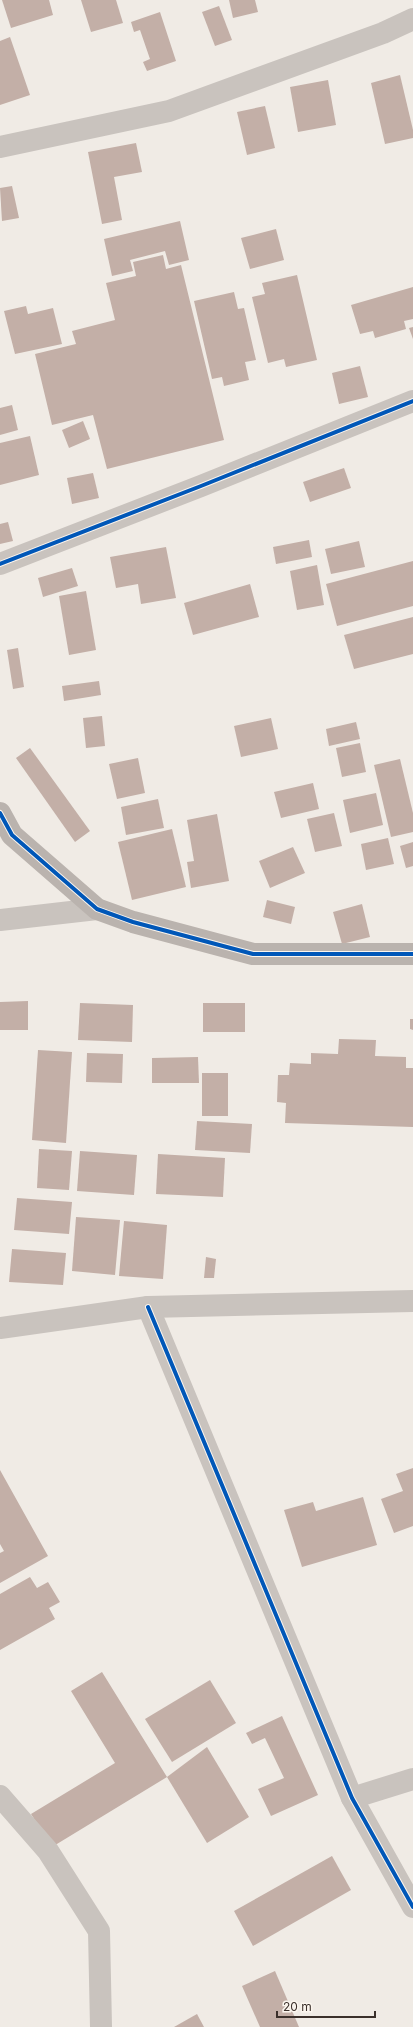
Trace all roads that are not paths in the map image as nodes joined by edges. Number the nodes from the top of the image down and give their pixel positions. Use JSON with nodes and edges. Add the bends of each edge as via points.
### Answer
{"nodes":[{"id":1,"x":413,"y":19,"type":"edge"},
{"id":2,"x":0,"y":147,"type":"edge"},
{"id":3,"x":413,"y":401,"type":"edge"},
{"id":4,"x":0,"y":564,"type":"edge"},
{"id":5,"x":0,"y":812,"type":"edge"},
{"id":6,"x":97,"y":909,"type":"junction"},
{"id":7,"x":0,"y":920,"type":"edge"},
{"id":8,"x":413,"y":954,"type":"edge"},
{"id":9,"x":413,"y":1300,"type":"edge"},
{"id":10,"x":148,"y":1307,"type":"junction"},
{"id":11,"x":0,"y":1328,"type":"edge"},
{"id":12,"x":413,"y":1779,"type":"edge"},
{"id":13,"x":0,"y":1796,"type":"edge"},
{"id":14,"x":352,"y":1798,"type":"junction"},
{"id":15,"x":413,"y":1907,"type":"edge"},
{"id":16,"x":101,"y":2027,"type":"edge"}],
"edges":[{"from":1,"to":2,"type":"street","via":[[383,33],[170,111]]},
{"from":3,"to":4,"type":"street"},
{"from":5,"to":6,"type":"street","via":[[12,835]]},
{"from":6,"to":7,"type":"street"},
{"from":6,"to":8,"type":"street","via":[[133,922],[253,954]]},
{"from":9,"to":10,"type":"street"},
{"from":10,"to":11,"type":"street"},
{"from":10,"to":14,"type":"street"},
{"from":12,"to":14,"type":"street"},
{"from":13,"to":16,"type":"street","via":[[48,1851],[99,1931]]},
{"from":14,"to":15,"type":"street"}]}
